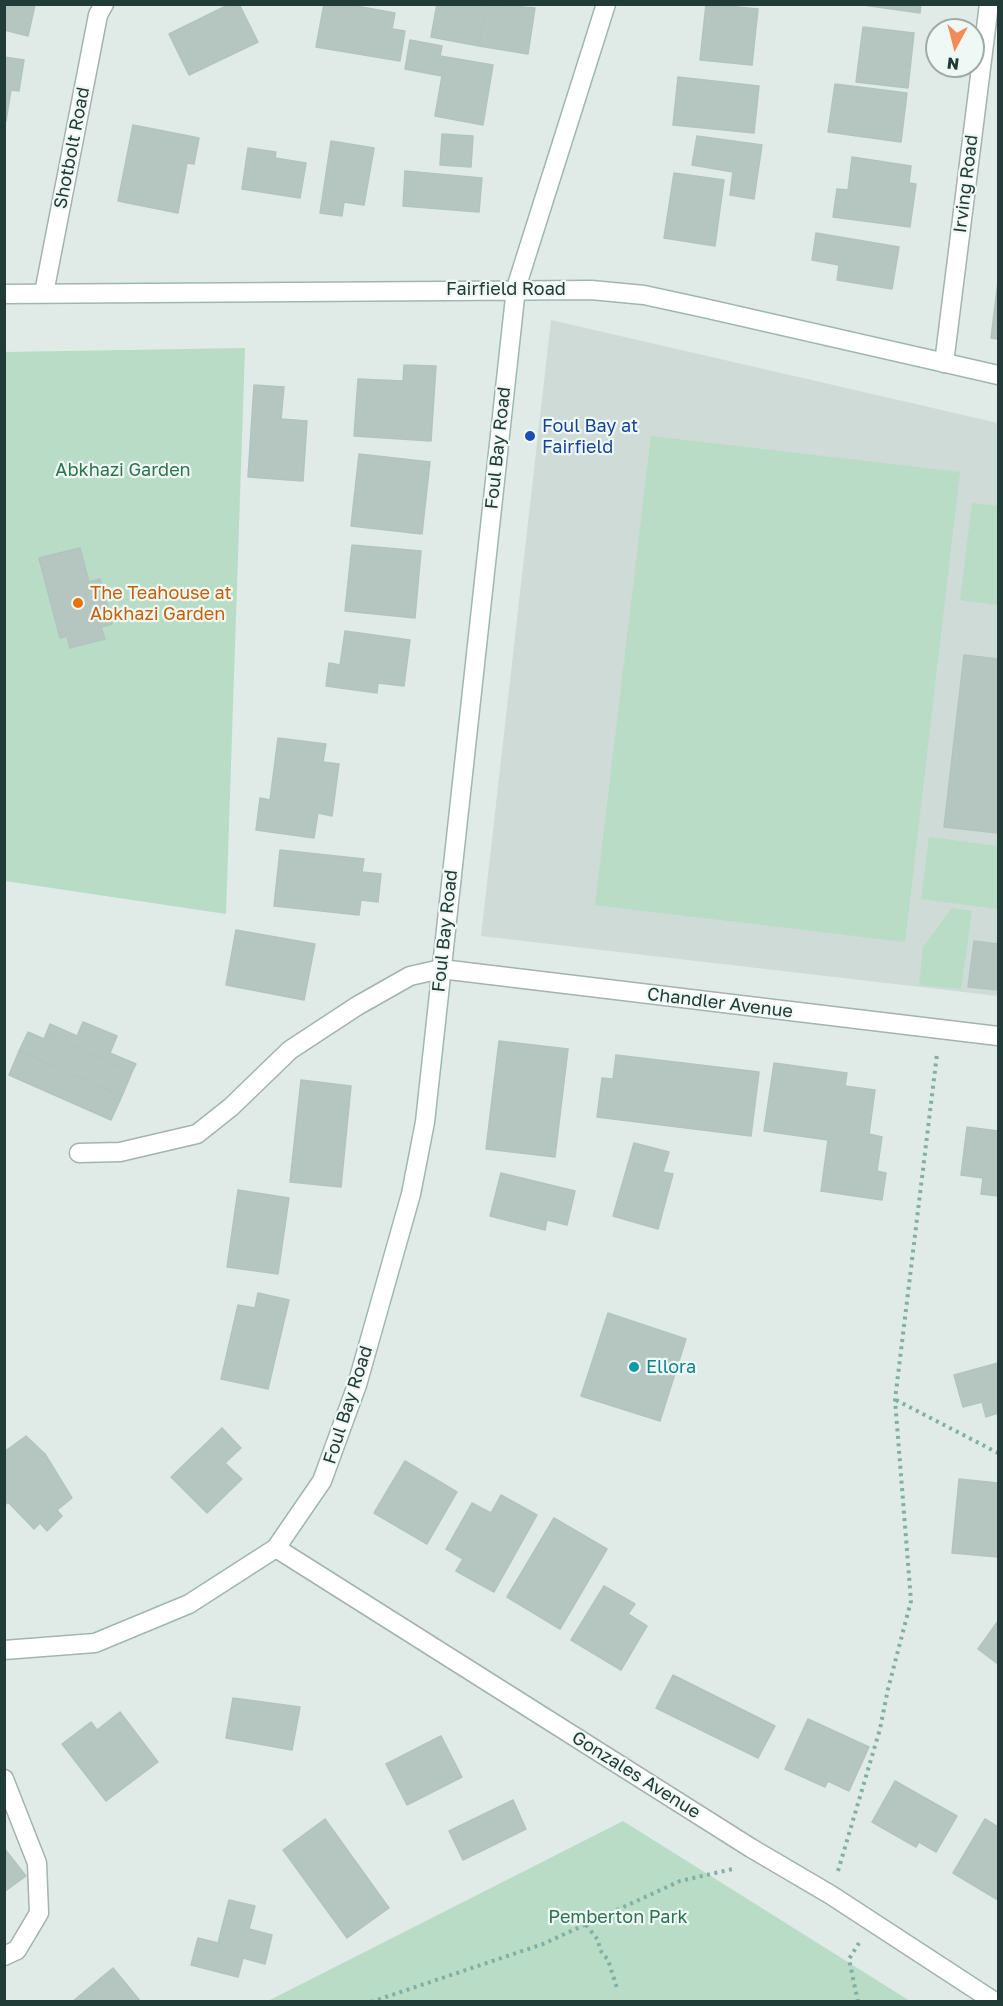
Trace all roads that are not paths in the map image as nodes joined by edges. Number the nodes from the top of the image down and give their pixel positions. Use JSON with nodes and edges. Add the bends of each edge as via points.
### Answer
{"nodes":[{"id":1,"x":104,"y":4,"type":"edge"},
{"id":2,"x":606,"y":4,"type":"edge"},
{"id":3,"x":989,"y":4,"type":"edge"},
{"id":4,"x":516,"y":288,"type":"junction"},
{"id":5,"x":44,"y":293,"type":"junction"},
{"id":6,"x":4,"y":294,"type":"edge"},
{"id":7,"x":944,"y":363,"type":"junction"},
{"id":8,"x":999,"y":375,"type":"edge"},
{"id":9,"x":441,"y":969,"type":"junction"},
{"id":10,"x":999,"y":1036,"type":"edge"},
{"id":11,"x":79,"y":1153,"type":"dead end"},
{"id":12,"x":276,"y":1548,"type":"junction"},
{"id":13,"x":4,"y":1650,"type":"edge"},
{"id":14,"x":4,"y":1779,"type":"edge"},
{"id":15,"x":4,"y":1956,"type":"edge"},
{"id":16,"x":995,"y":2001,"type":"edge"}],
"edges":[{"from":1,"to":5,"type":"street","name":"Shotbolt Road","via":[[98,15]]},
{"from":2,"to":4,"type":"street","name":"Foul Bay Road"},
{"from":3,"to":7,"type":"street","name":"Irving Road"},
{"from":4,"to":5,"type":"street","name":"Fairfield Road"},
{"from":4,"to":7,"type":"street","name":"Fairfield Road","via":[[644,296]]},
{"from":4,"to":9,"type":"street","name":"Foul Bay Road"},
{"from":5,"to":6,"type":"street","name":"Fairfield Road"},
{"from":7,"to":8,"type":"street","name":"Fairfield Road"},
{"from":9,"to":10,"type":"street","name":"Chandler Avenue"},
{"from":9,"to":11,"type":"street","name":"Chandler Avenue","via":[[410,976],[290,1050],[197,1134],[120,1152]]},
{"from":9,"to":12,"type":"street","name":"Foul Bay Road","via":[[425,1122],[411,1194],[357,1385],[322,1481]]},
{"from":12,"to":13,"type":"street","name":"Foul Bay Road","via":[[189,1604],[95,1643]]},
{"from":12,"to":16,"type":"street","name":"Gonzales Avenue","via":[[831,1894]]},
{"from":14,"to":15,"type":"street","via":[[37,1863],[39,1913],[17,1950]]}]}
